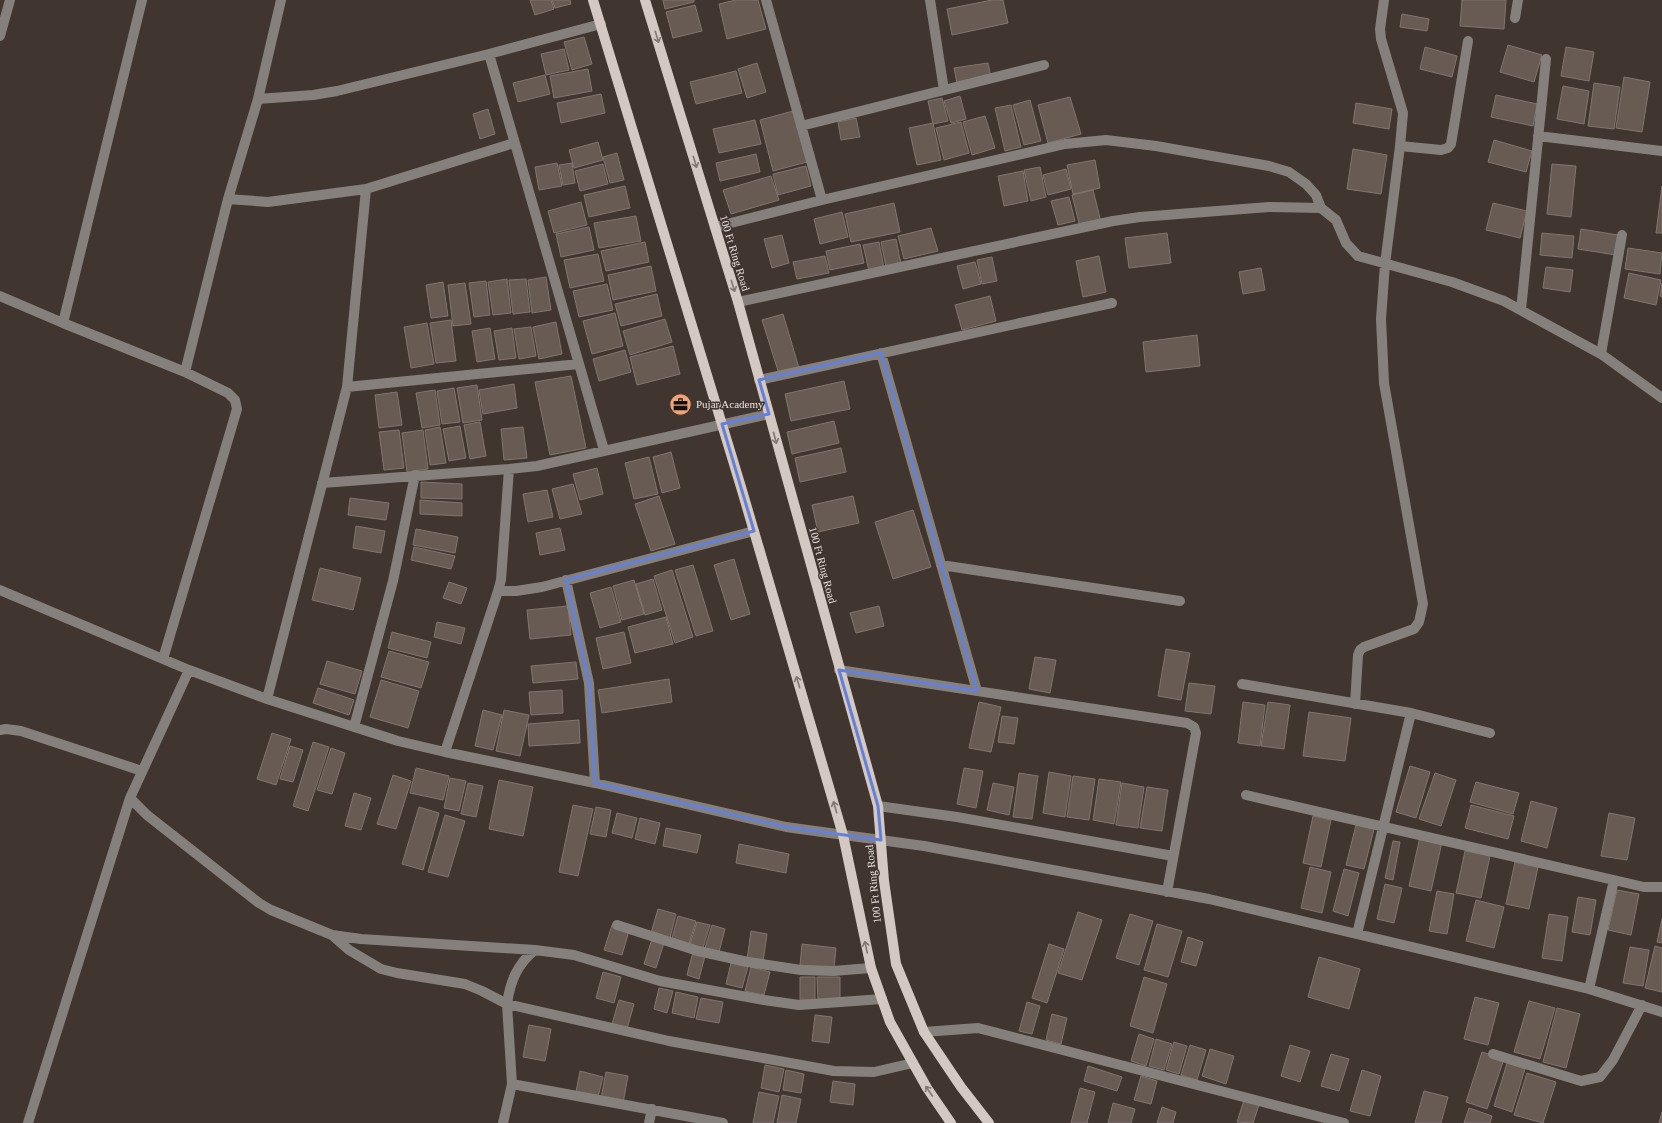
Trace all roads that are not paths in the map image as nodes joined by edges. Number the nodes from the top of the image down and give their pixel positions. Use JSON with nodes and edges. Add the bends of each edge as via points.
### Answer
{"nodes":[{"id":1,"x":10,"y":0,"type":"edge"},
{"id":2,"x":142,"y":0,"type":"edge"},
{"id":3,"x":281,"y":0,"type":"edge"},
{"id":4,"x":593,"y":0,"type":"edge"},
{"id":5,"x":646,"y":0,"type":"edge"},
{"id":6,"x":766,"y":0,"type":"edge"},
{"id":7,"x":930,"y":0,"type":"edge"},
{"id":8,"x":1384,"y":0,"type":"edge"},
{"id":9,"x":1518,"y":0,"type":"edge"},
{"id":10,"x":1516,"y":18,"type":"dead end"},
{"id":11,"x":601,"y":24,"type":"junction"},
{"id":12,"x":0,"y":36,"type":"edge"},
{"id":13,"x":1468,"y":41,"type":"dead end"},
{"id":14,"x":489,"y":54,"type":"junction"},
{"id":15,"x":1546,"y":59,"type":"dead end"},
{"id":16,"x":1044,"y":65,"type":"dead end"},
{"id":17,"x":944,"y":90,"type":"junction"},
{"id":18,"x":258,"y":99,"type":"junction"},
{"id":19,"x":801,"y":126,"type":"junction"},
{"id":20,"x":1538,"y":136,"type":"junction"},
{"id":21,"x":514,"y":143,"type":"junction"},
{"id":22,"x":1400,"y":146,"type":"junction"},
{"id":23,"x":1662,"y":151,"type":"edge"},
{"id":24,"x":366,"y":189,"type":"junction"},
{"id":25,"x":228,"y":199,"type":"junction"},
{"id":26,"x":822,"y":200,"type":"junction"},
{"id":27,"x":1321,"y":208,"type":"junction"},
{"id":28,"x":715,"y":227,"type":"junction"},
{"id":29,"x":1622,"y":235,"type":"dead end"},
{"id":30,"x":1385,"y":264,"type":"junction"},
{"id":31,"x":0,"y":296,"type":"edge"},
{"id":32,"x":738,"y":302,"type":"junction"},
{"id":33,"x":1112,"y":303,"type":"dead end"},
{"id":34,"x":1521,"y":310,"type":"junction"},
{"id":35,"x":63,"y":323,"type":"junction"},
{"id":36,"x":881,"y":353,"type":"junction"},
{"id":37,"x":1602,"y":354,"type":"junction"},
{"id":38,"x":579,"y":364,"type":"junction"},
{"id":39,"x":185,"y":372,"type":"junction"},
{"id":40,"x":759,"y":380,"type":"junction"},
{"id":41,"x":347,"y":387,"type":"junction"},
{"id":42,"x":1662,"y":398,"type":"edge"},
{"id":43,"x":769,"y":414,"type":"junction"},
{"id":44,"x":722,"y":424,"type":"junction"},
{"id":45,"x":604,"y":450,"type":"junction"},
{"id":46,"x":509,"y":469,"type":"junction"},
{"id":47,"x":415,"y":475,"type":"junction"},
{"id":48,"x":322,"y":483,"type":"junction"},
{"id":49,"x":754,"y":531,"type":"junction"},
{"id":50,"x":941,"y":564,"type":"junction"},
{"id":51,"x":566,"y":580,"type":"junction"},
{"id":52,"x":0,"y":590,"type":"edge"},
{"id":53,"x":498,"y":591,"type":"junction"},
{"id":54,"x":1180,"y":601,"type":"dead end"},
{"id":55,"x":163,"y":659,"type":"junction"},
{"id":56,"x":190,"y":670,"type":"junction"},
{"id":57,"x":839,"y":670,"type":"junction"},
{"id":58,"x":1242,"y":684,"type":"dead end"},
{"id":59,"x":977,"y":691,"type":"junction"},
{"id":60,"x":268,"y":699,"type":"junction"},
{"id":61,"x":1355,"y":704,"type":"junction"},
{"id":62,"x":1411,"y":713,"type":"junction"},
{"id":63,"x":354,"y":727,"type":"junction"},
{"id":64,"x":0,"y":730,"type":"edge"},
{"id":65,"x":1490,"y":733,"type":"dead end"},
{"id":66,"x":445,"y":752,"type":"junction"},
{"id":67,"x":142,"y":771,"type":"junction"},
{"id":68,"x":595,"y":782,"type":"junction"},
{"id":69,"x":1246,"y":795,"type":"dead end"},
{"id":70,"x":130,"y":798,"type":"junction"},
{"id":71,"x":878,"y":806,"type":"junction"},
{"id":72,"x":1382,"y":826,"type":"junction"},
{"id":73,"x":843,"y":835,"type":"junction"},
{"id":74,"x":881,"y":840,"type":"junction"},
{"id":75,"x":1173,"y":856,"type":"junction"},
{"id":76,"x":1614,"y":880,"type":"junction"},
{"id":77,"x":1662,"y":887,"type":"edge"},
{"id":78,"x":1166,"y":892,"type":"junction"},
{"id":79,"x":617,"y":925,"type":"dead end"},
{"id":80,"x":1357,"y":934,"type":"junction"},
{"id":81,"x":332,"y":935,"type":"junction"},
{"id":82,"x":535,"y":950,"type":"junction"},
{"id":83,"x":870,"y":968,"type":"junction"},
{"id":84,"x":1588,"y":989,"type":"junction"},
{"id":85,"x":882,"y":999,"type":"junction"},
{"id":86,"x":507,"y":1004,"type":"junction"},
{"id":87,"x":1642,"y":1005,"type":"junction"},
{"id":88,"x":1662,"y":1012,"type":"edge"},
{"id":89,"x":924,"y":1032,"type":"junction"},
{"id":90,"x":1493,"y":1054,"type":"dead end"},
{"id":91,"x":913,"y":1063,"type":"junction"},
{"id":92,"x":512,"y":1084,"type":"junction"},
{"id":93,"x":652,"y":1109,"type":"junction"},
{"id":94,"x":28,"y":1123,"type":"edge"},
{"id":95,"x":503,"y":1123,"type":"edge"},
{"id":96,"x":649,"y":1123,"type":"edge"},
{"id":97,"x":723,"y":1123,"type":"edge"},
{"id":98,"x":952,"y":1123,"type":"edge"},
{"id":99,"x":989,"y":1123,"type":"edge"},
{"id":100,"x":1344,"y":1123,"type":"edge"}],
"edges":[{"from":1,"to":12,"type":"street"},
{"from":2,"to":35,"type":"street"},
{"from":3,"to":18,"type":"street"},
{"from":4,"to":11,"type":"main road","name":"100 Ft Ring Road"},
{"from":5,"to":28,"type":"main road","name":"100 Ft Ring Road","one_way":true},
{"from":6,"to":19,"type":"street"},
{"from":7,"to":17,"type":"street"},
{"from":8,"to":22,"type":"street","via":[[1381,39],[1403,113]]},
{"from":9,"to":10,"type":"street"},
{"from":11,"to":14,"type":"street"},
{"from":11,"to":44,"type":"main road","name":"100 Ft Ring Road"},
{"from":13,"to":22,"type":"street","via":[[1451,144],[1441,150]]},
{"from":14,"to":18,"type":"street","via":[[337,91]]},
{"from":14,"to":21,"type":"street"},
{"from":15,"to":20,"type":"street"},
{"from":16,"to":17,"type":"street"},
{"from":17,"to":19,"type":"street"},
{"from":18,"to":25,"type":"street"},
{"from":19,"to":26,"type":"street"},
{"from":20,"to":23,"type":"street"},
{"from":20,"to":34,"type":"street"},
{"from":21,"to":24,"type":"street"},
{"from":21,"to":38,"type":"street"},
{"from":22,"to":30,"type":"street"},
{"from":24,"to":25,"type":"street","via":[[268,202]]},
{"from":24,"to":41,"type":"street"},
{"from":25,"to":39,"type":"street"},
{"from":26,"to":27,"type":"street","via":[[1065,144],[1106,140],[1156,146],[1269,166],[1289,172],[1316,195]]},
{"from":26,"to":28,"type":"street"},
{"from":27,"to":30,"type":"street","via":[[1336,220],[1346,243],[1358,256]]},
{"from":27,"to":32,"type":"street","via":[[1268,207],[1134,218]]},
{"from":28,"to":32,"type":"main road","name":"100 Ft Ring Road","one_way":true},
{"from":29,"to":37,"type":"street"},
{"from":30,"to":34,"type":"street","via":[[1452,282]]},
{"from":30,"to":61,"type":"street","via":[[1381,319],[1384,383],[1423,604],[1419,622],[1414,629],[1360,650]]},
{"from":31,"to":35,"type":"street"},
{"from":32,"to":40,"type":"main road","name":"100 Ft Ring Road"},
{"from":33,"to":36,"type":"street"},
{"from":34,"to":37,"type":"street"},
{"from":35,"to":39,"type":"street"},
{"from":36,"to":40,"type":"street"},
{"from":36,"to":50,"type":"street"},
{"from":37,"to":42,"type":"street"},
{"from":38,"to":41,"type":"street"},
{"from":38,"to":45,"type":"street"},
{"from":39,"to":55,"type":"street","via":[[228,393],[235,400],[237,409]]},
{"from":40,"to":43,"type":"main road","name":"100 Ft Ring Road"},
{"from":41,"to":48,"type":"street"},
{"from":43,"to":44,"type":"street"},
{"from":43,"to":57,"type":"main road","name":"100 Ft Ring Road","one_way":true},
{"from":44,"to":45,"type":"street"},
{"from":44,"to":49,"type":"main road","name":"100 Ft Ring Road"},
{"from":45,"to":46,"type":"street","via":[[537,466]]},
{"from":46,"to":47,"type":"street"},
{"from":46,"to":53,"type":"street"},
{"from":47,"to":48,"type":"street"},
{"from":47,"to":63,"type":"street","via":[[393,581]]},
{"from":48,"to":60,"type":"street"},
{"from":49,"to":51,"type":"street"},
{"from":73,"to":49,"type":"main road","name":"100 Ft Ring Road","one_way":true},
{"from":50,"to":54,"type":"street"},
{"from":50,"to":59,"type":"street"},
{"from":51,"to":53,"type":"street","via":[[529,589]]},
{"from":51,"to":68,"type":"street","via":[[589,683]]},
{"from":52,"to":55,"type":"street"},
{"from":53,"to":66,"type":"street"},
{"from":55,"to":56,"type":"street"},
{"from":56,"to":60,"type":"street"},
{"from":56,"to":67,"type":"street"},
{"from":57,"to":59,"type":"street"},
{"from":57,"to":71,"type":"main road","name":"100 Ft Ring Road"},
{"from":58,"to":61,"type":"street"},
{"from":59,"to":75,"type":"street","via":[[1187,723],[1194,727],[1196,734]]},
{"from":60,"to":63,"type":"street"},
{"from":61,"to":62,"type":"street"},
{"from":62,"to":65,"type":"street"},
{"from":62,"to":72,"type":"street"},
{"from":63,"to":66,"type":"street"},
{"from":64,"to":67,"type":"street","via":[[21,731]]},
{"from":66,"to":68,"type":"street"},
{"from":67,"to":70,"type":"street"},
{"from":68,"to":73,"type":"street","via":[[786,826]]},
{"from":69,"to":72,"type":"street"},
{"from":70,"to":81,"type":"street","via":[[147,815],[259,903]]},
{"from":70,"to":94,"type":"street"},
{"from":71,"to":74,"type":"main road","name":"100 Ft Ring Road"},
{"from":71,"to":75,"type":"street"},
{"from":72,"to":76,"type":"street"},
{"from":72,"to":80,"type":"street"},
{"from":73,"to":74,"type":"street"},
{"from":83,"to":73,"type":"main road","name":"100 Ft Ring Road","one_way":true},
{"from":74,"to":78,"type":"street"},
{"from":74,"to":89,"type":"main road","name":"100 Ft Ring Road","via":[[896,964]]},
{"from":75,"to":78,"type":"street"},
{"from":76,"to":77,"type":"street","via":[[1644,887]]},
{"from":76,"to":84,"type":"street"},
{"from":78,"to":80,"type":"street","via":[[1209,899]]},
{"from":79,"to":83,"type":"street","via":[[698,952],[748,962],[833,972]]},
{"from":80,"to":84,"type":"street"},
{"from":81,"to":82,"type":"street"},
{"from":81,"to":86,"type":"street","via":[[349,950],[381,969],[465,984]]},
{"from":82,"to":85,"type":"street","via":[[574,955],[660,981],[799,1005]]},
{"from":82,"to":86,"type":"street","via":[[524,958],[516,970]]},
{"from":83,"to":85,"type":"main road","name":"100 Ft Ring Road"},
{"from":84,"to":87,"type":"street"},
{"from":85,"to":91,"type":"main road","name":"100 Ft Ring Road","via":[[890,1022]]},
{"from":86,"to":91,"type":"street","via":[[669,1041],[834,1071],[874,1072]]},
{"from":86,"to":92,"type":"street"},
{"from":87,"to":88,"type":"street"},
{"from":87,"to":90,"type":"street","via":[[1613,1060],[1600,1077],[1581,1082]]},
{"from":89,"to":99,"type":"main road","name":"100 Ft Ring Road"},
{"from":89,"to":100,"type":"street","via":[[978,1028]]},
{"from":98,"to":91,"type":"main road","name":"100 Ft Ring Road","one_way":true},
{"from":92,"to":93,"type":"street"},
{"from":92,"to":95,"type":"street"},
{"from":93,"to":96,"type":"street"},
{"from":93,"to":97,"type":"street"}]}
